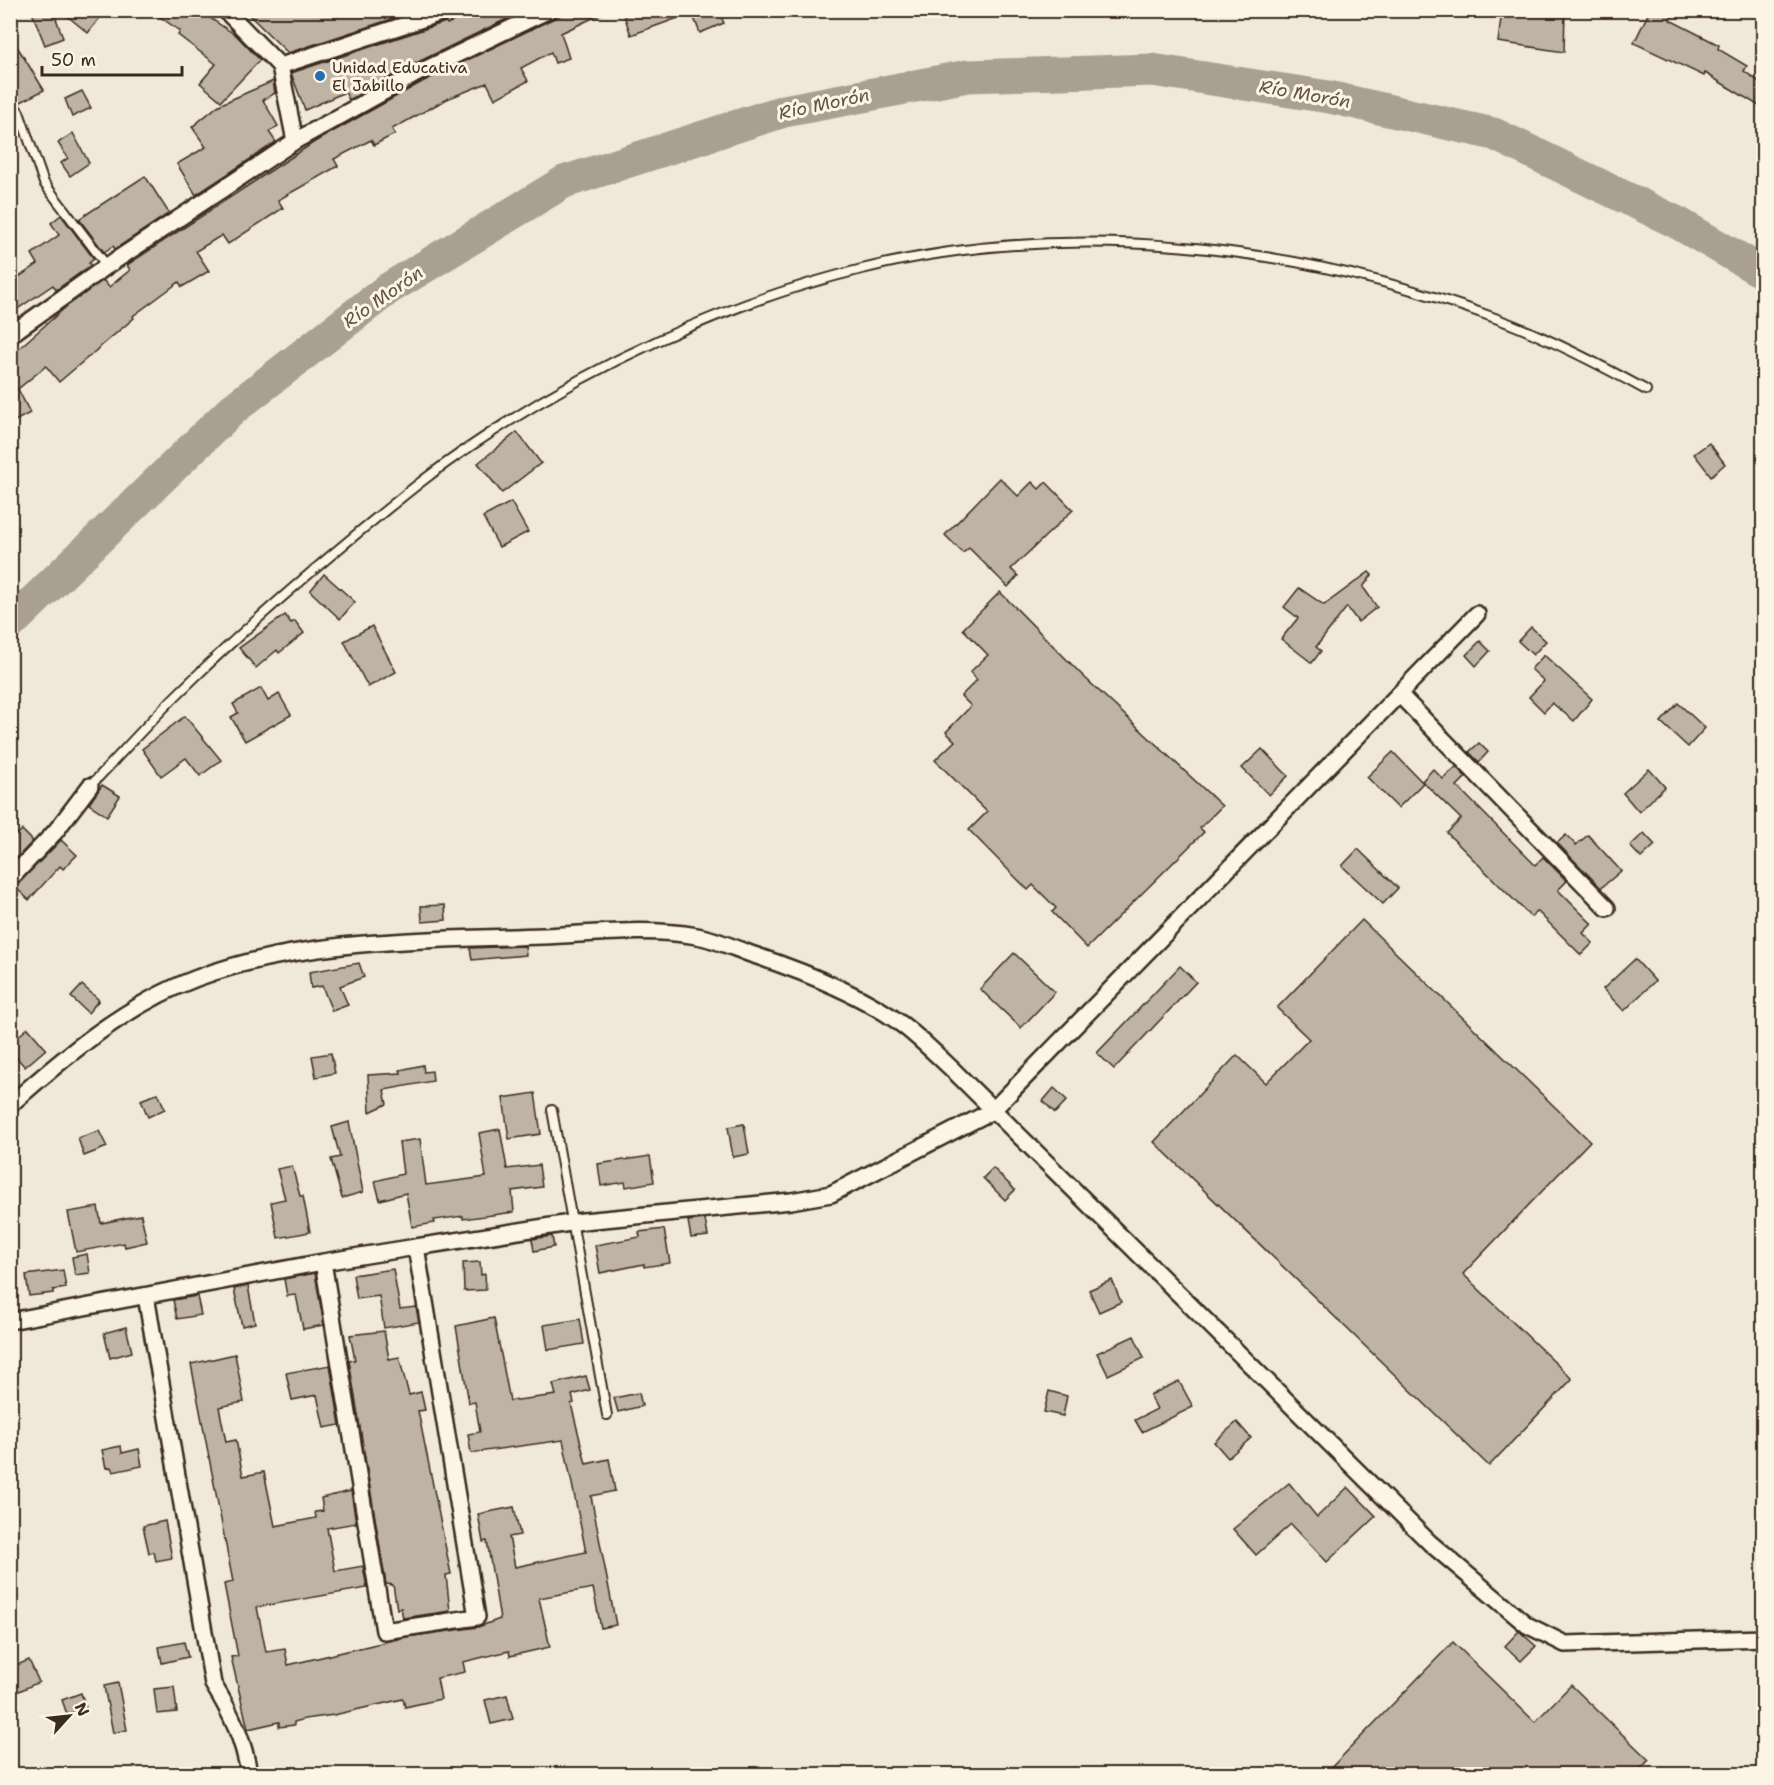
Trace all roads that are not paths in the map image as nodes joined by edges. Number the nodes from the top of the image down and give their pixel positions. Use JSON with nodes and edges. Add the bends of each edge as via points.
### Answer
{"nodes":[{"id":1,"x":225,"y":10,"type":"edge"},
{"id":2,"x":450,"y":10,"type":"edge"},
{"id":3,"x":549,"y":10,"type":"edge"},
{"id":4,"x":279,"y":66,"type":"junction"},
{"id":5,"x":10,"y":100,"type":"edge"},
{"id":6,"x":295,"y":141,"type":"junction"},
{"id":7,"x":107,"y":266,"type":"junction"},
{"id":8,"x":10,"y":335,"type":"edge"},
{"id":9,"x":1646,"y":390,"type":"dead end"},
{"id":10,"x":1477,"y":614,"type":"dead end"},
{"id":11,"x":1399,"y":694,"type":"junction"},
{"id":12,"x":90,"y":786,"type":"joint"},
{"id":13,"x":10,"y":879,"type":"edge"},
{"id":14,"x":1607,"y":908,"type":"dead end"},
{"id":15,"x":10,"y":1105,"type":"edge"},
{"id":16,"x":552,"y":1110,"type":"dead end"},
{"id":17,"x":992,"y":1110,"type":"junction"},
{"id":18,"x":571,"y":1224,"type":"junction"},
{"id":19,"x":416,"y":1247,"type":"junction"},
{"id":20,"x":323,"y":1262,"type":"junction"},
{"id":21,"x":146,"y":1296,"type":"junction"},
{"id":22,"x":10,"y":1320,"type":"edge"},
{"id":23,"x":607,"y":1415,"type":"dead end"},
{"id":24,"x":1764,"y":1638,"type":"edge"},
{"id":25,"x":249,"y":1774,"type":"edge"}],
"edges":[{"from":1,"to":4,"type":"street"},
{"from":2,"to":4,"type":"street"},
{"from":3,"to":6,"type":"street","via":[[418,73]]},
{"from":4,"to":6,"type":"street"},
{"from":5,"to":7,"type":"lane","via":[[19,112],[44,183]]},
{"from":6,"to":7,"type":"street"},
{"from":7,"to":8,"type":"street"},
{"from":9,"to":12,"type":"lane","via":[[1547,339],[1444,300],[1338,272],[1236,254],[1137,244],[1038,245],[948,253],[860,269],[727,312],[669,336],[558,391],[470,446],[324,561],[188,683]]},
{"from":10,"to":11,"type":"street"},
{"from":11,"to":14,"type":"street"},
{"from":11,"to":17,"type":"street"},
{"from":12,"to":13,"type":"street","via":[[55,832]]},
{"from":15,"to":17,"type":"street","via":[[95,1036],[144,1004],[196,978],[257,960],[339,947],[425,940],[617,932],[700,936],[835,986],[903,1025]]},
{"from":16,"to":18,"type":"lane"},
{"from":17,"to":18,"type":"street","via":[[831,1194]]},
{"from":17,"to":24,"type":"street","via":[[1430,1543],[1527,1625],[1565,1644]]},
{"from":18,"to":19,"type":"street"},
{"from":18,"to":23,"type":"lane"},
{"from":19,"to":20,"type":"street"},
{"from":19,"to":20,"type":"street","via":[[477,1617],[384,1631]]},
{"from":20,"to":21,"type":"street"},
{"from":21,"to":22,"type":"street"},
{"from":21,"to":25,"type":"street","via":[[213,1684],[234,1718]]}]}
